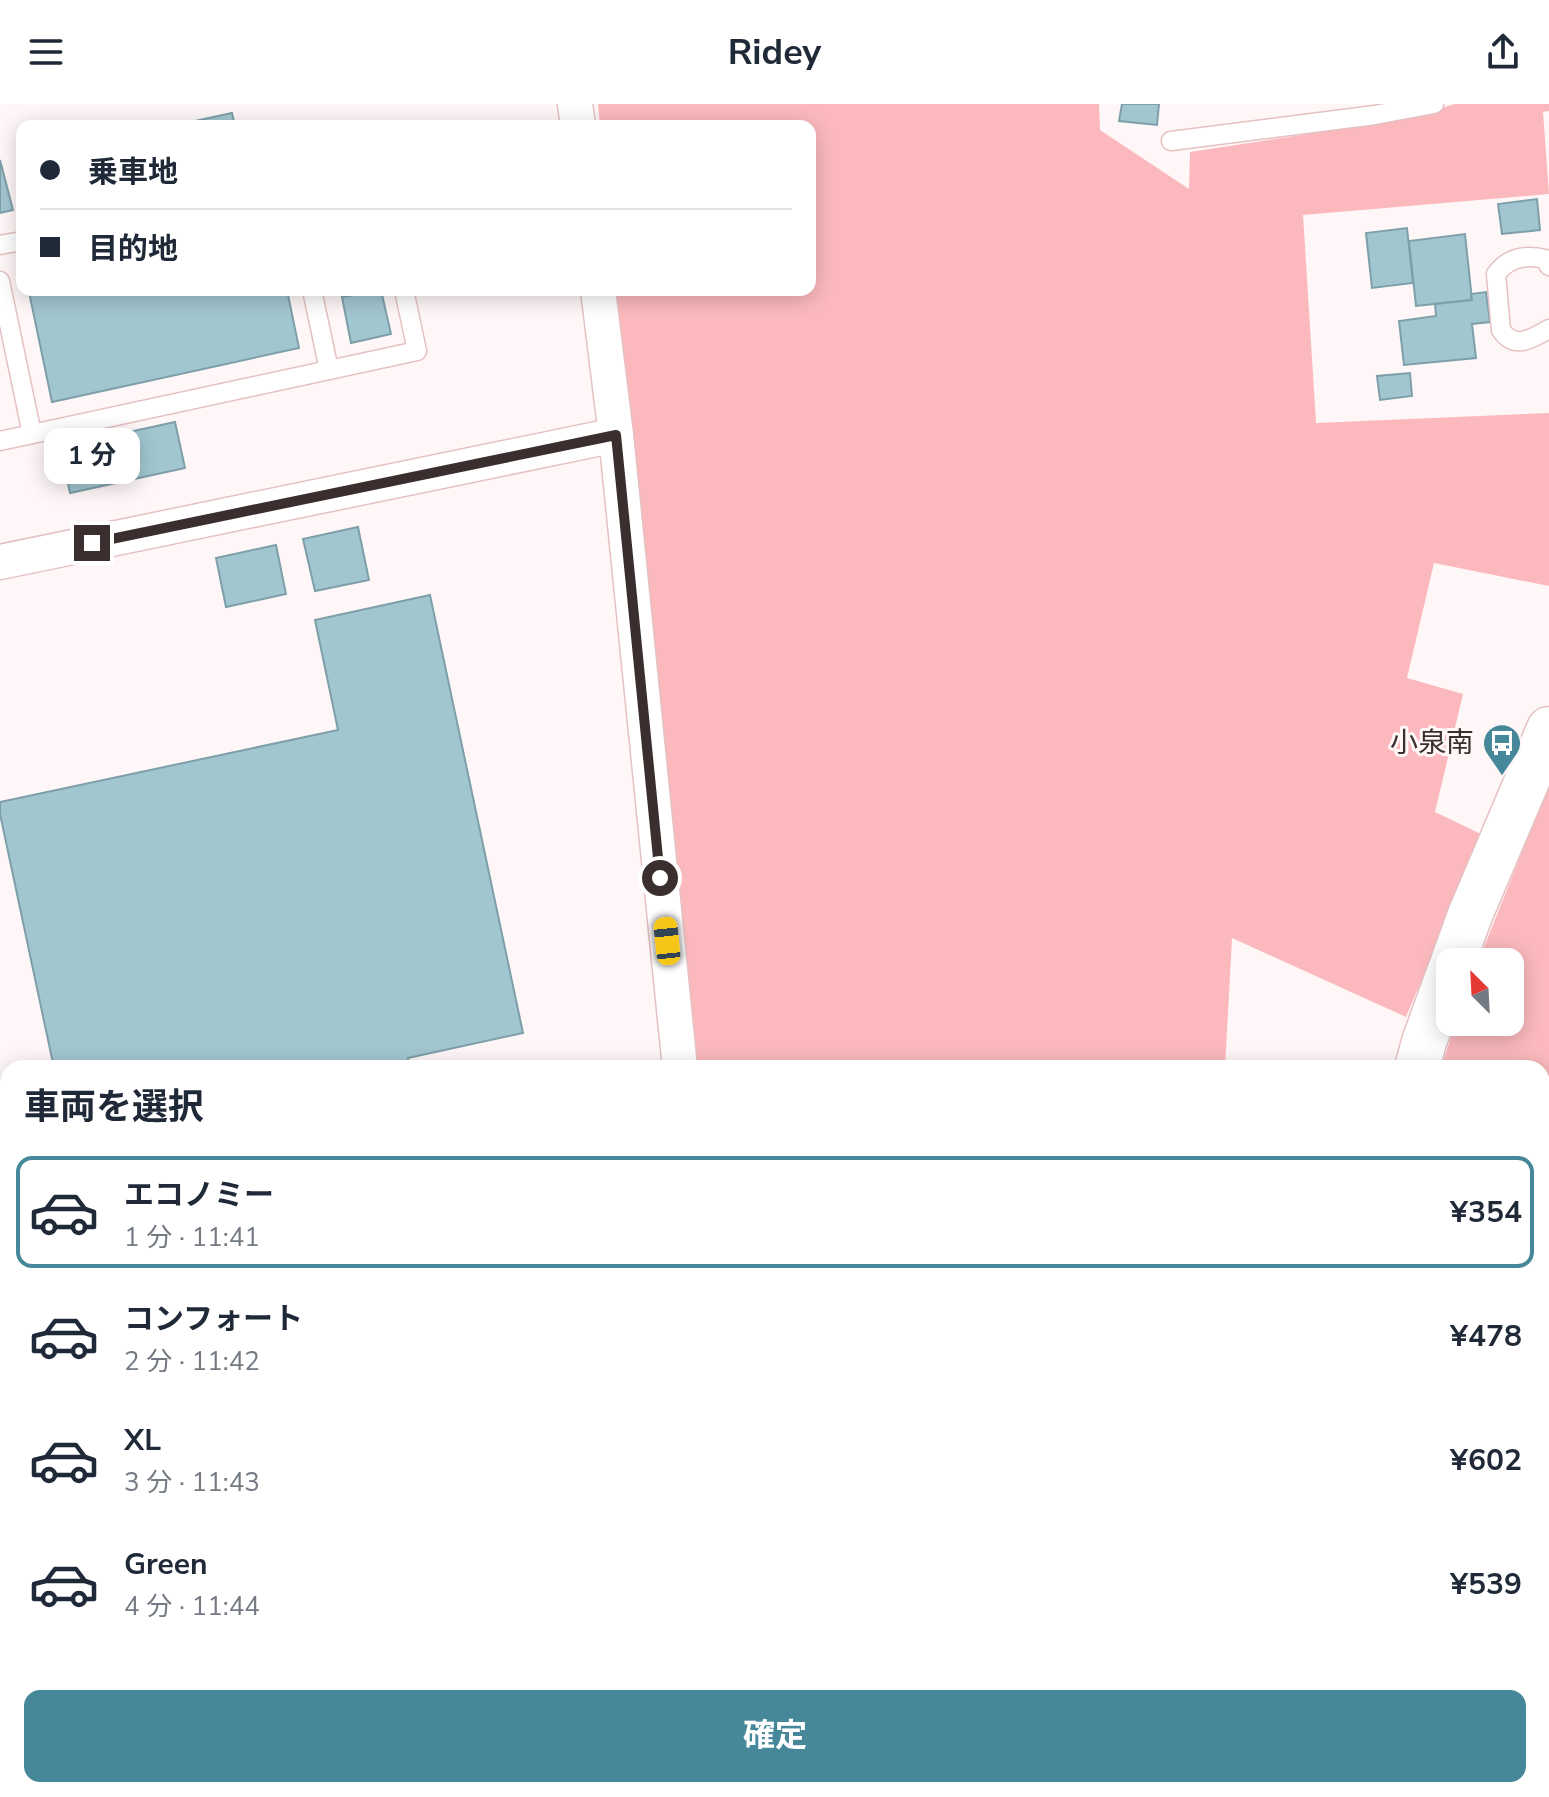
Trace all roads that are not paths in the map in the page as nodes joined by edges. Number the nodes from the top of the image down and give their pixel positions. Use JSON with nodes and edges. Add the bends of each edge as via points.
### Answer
{"nodes":[{"id":1,"x":1434,"y":104,"type":"edge"},
{"id":2,"x":1171,"y":141,"type":"dead end"},
{"id":3,"x":1549,"y":266,"type":"edge"},
{"id":4,"x":0,"y":281,"type":"edge"},
{"id":5,"x":313,"y":296,"type":"edge"},
{"id":6,"x":405,"y":296,"type":"edge"},
{"id":7,"x":599,"y":296,"type":"edge"},
{"id":8,"x":1549,"y":329,"type":"edge"},
{"id":9,"x":329,"y":370,"type":"junction"},
{"id":10,"x":32,"y":434,"type":"junction"},
{"id":11,"x":616,"y":435,"type":"junction"},
{"id":12,"x":0,"y":441,"type":"edge"},
{"id":13,"x":0,"y":562,"type":"edge"},
{"id":14,"x":1549,"y":729,"type":"edge"},
{"id":15,"x":1458,"y":948,"type":"edge"},
{"id":16,"x":1436,"y":1009,"type":"edge"},
{"id":17,"x":679,"y":1060,"type":"edge"},
{"id":18,"x":1419,"y":1060,"type":"edge"}],
"edges":[{"from":1,"to":2,"type":"lane"},
{"from":3,"to":8,"type":"lane","via":[[1535,256],[1514,259],[1496,274],[1506,338],[1527,341]]},
{"from":4,"to":10,"type":"lane"},
{"from":5,"to":9,"type":"lane"},
{"from":6,"to":9,"type":"lane","via":[[417,351]]},
{"from":7,"to":11,"type":"street"},
{"from":9,"to":10,"type":"lane"},
{"from":10,"to":12,"type":"lane"},
{"from":11,"to":13,"type":"street"},
{"from":11,"to":17,"type":"street"},
{"from":14,"to":15,"type":"street"},
{"from":16,"to":18,"type":"street"}]}
